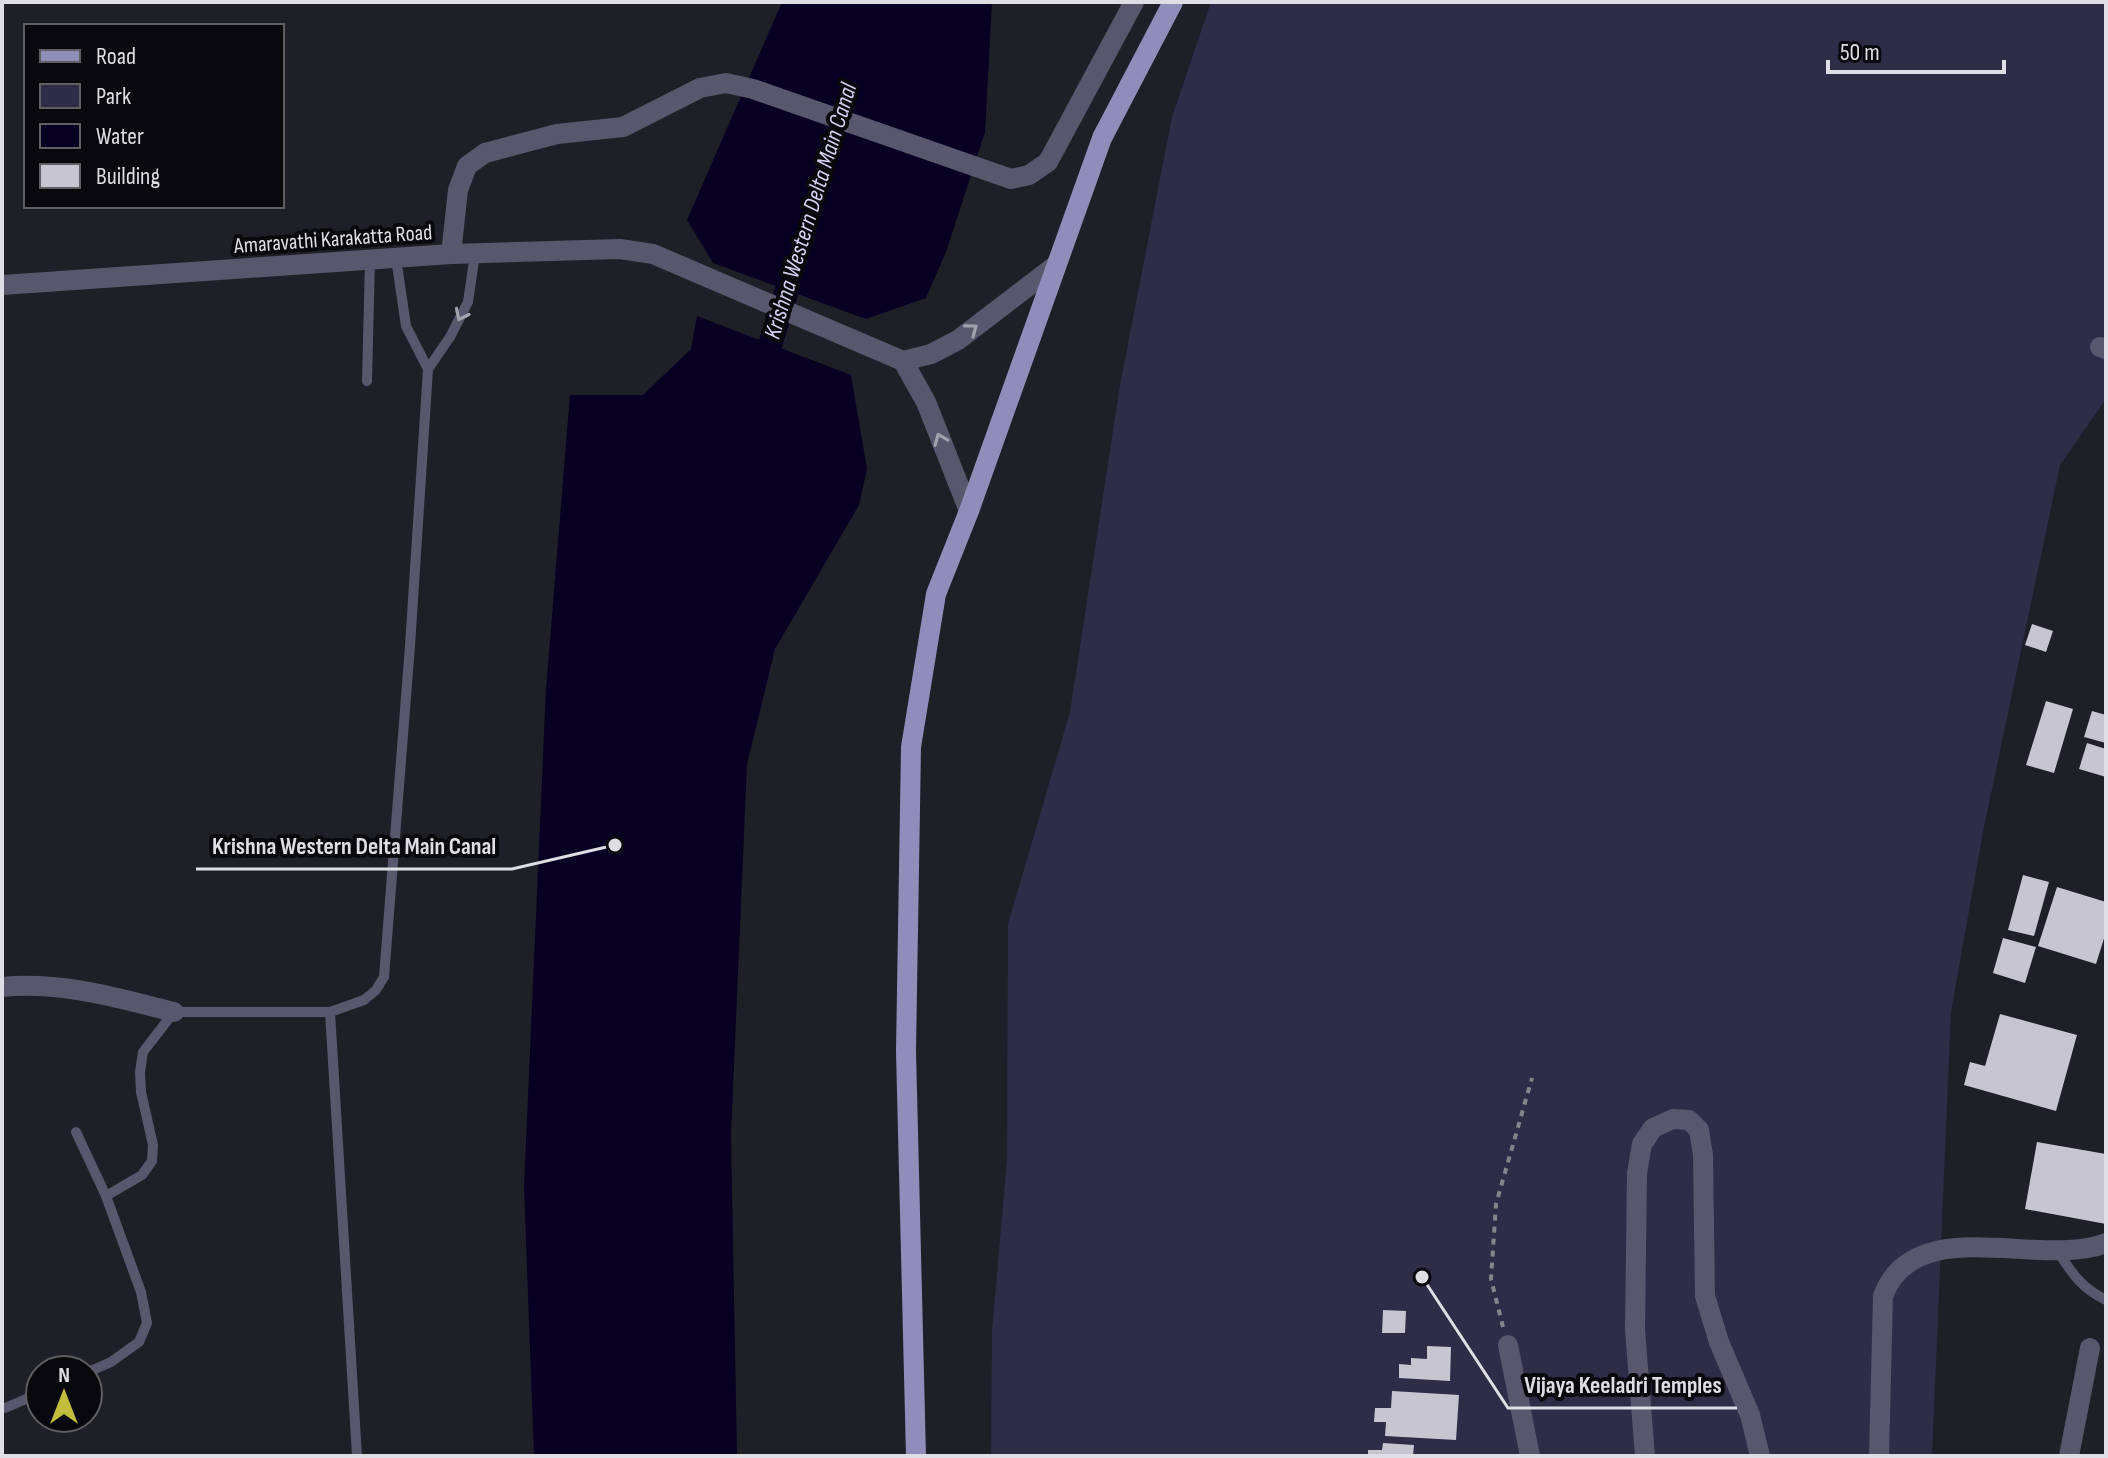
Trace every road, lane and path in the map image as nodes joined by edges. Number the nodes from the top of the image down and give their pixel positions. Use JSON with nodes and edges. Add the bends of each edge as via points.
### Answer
{"nodes":[{"id":1,"x":1134,"y":2,"type":"edge"},
{"id":2,"x":1173,"y":2,"type":"edge"},
{"id":3,"x":451,"y":254,"type":"junction"},
{"id":4,"x":475,"y":254,"type":"junction"},
{"id":5,"x":396,"y":258,"type":"junction"},
{"id":6,"x":370,"y":260,"type":"junction"},
{"id":7,"x":1056,"y":265,"type":"junction"},
{"id":8,"x":2,"y":285,"type":"edge"},
{"id":9,"x":893,"y":358,"type":"junction"},
{"id":10,"x":428,"y":369,"type":"junction"},
{"id":11,"x":367,"y":381,"type":"dead end"},
{"id":12,"x":969,"y":511,"type":"junction"},
{"id":13,"x":2,"y":987,"type":"edge"},
{"id":14,"x":174,"y":1012,"type":"junction"},
{"id":15,"x":330,"y":1012,"type":"junction"},
{"id":16,"x":1532,"y":1078,"type":"dead end"},
{"id":17,"x":76,"y":1132,"type":"dead end"},
{"id":18,"x":106,"y":1196,"type":"junction"},
{"id":19,"x":2106,"y":1243,"type":"edge"},
{"id":20,"x":2059,"y":1253,"type":"junction"},
{"id":21,"x":2106,"y":1300,"type":"edge"},
{"id":22,"x":1508,"y":1345,"type":"joint"},
{"id":23,"x":2090,"y":1348,"type":"dead end"},
{"id":24,"x":104,"y":1365,"type":"edge"},
{"id":25,"x":24,"y":1400,"type":"edge"},
{"id":26,"x":5,"y":1408,"type":"dead end"},
{"id":27,"x":357,"y":1456,"type":"edge"},
{"id":28,"x":916,"y":1456,"type":"edge"},
{"id":29,"x":1530,"y":1456,"type":"edge"},
{"id":30,"x":1645,"y":1456,"type":"edge"},
{"id":31,"x":1760,"y":1456,"type":"edge"},
{"id":32,"x":1879,"y":1456,"type":"edge"},
{"id":33,"x":2069,"y":1456,"type":"edge"}],
"edges":[{"from":1,"to":3,"type":"street","name":"Amaravathi Karakatta Road","via":[[1048,162],[1029,175],[1011,179],[726,83],[700,88],[611,130],[557,134],[485,153],[467,166],[458,190]]},
{"from":2,"to":7,"type":"main road","via":[[1102,138]]},
{"from":3,"to":4,"type":"street"},
{"from":3,"to":5,"type":"street","name":"Amaravathi Karakatta Road"},
{"from":4,"to":9,"type":"street","via":[[620,249],[653,254]]},
{"from":4,"to":10,"type":"lane","one_way":true,"via":[[468,302]]},
{"from":5,"to":6,"type":"street","name":"Amaravathi Karakatta Road"},
{"from":5,"to":10,"type":"lane","via":[[406,326]]},
{"from":6,"to":8,"type":"street","name":"Amaravathi Karakatta Road"},
{"from":6,"to":11,"type":"lane"},
{"from":9,"to":7,"type":"street","one_way":true,"via":[[931,354],[958,340]]},
{"from":7,"to":12,"type":"main road"},
{"from":12,"to":9,"type":"street","one_way":true,"via":[[926,402]]},
{"from":10,"to":15,"type":"lane","via":[[384,977],[364,1000]]},
{"from":12,"to":28,"type":"main road","via":[[936,594],[911,747],[906,1051]]},
{"from":13,"to":14,"type":"street","via":[[89,991]]},
{"from":14,"to":15,"type":"lane"},
{"from":14,"to":18,"type":"lane","via":[[143,1052],[141,1092],[152,1161],[142,1175]]},
{"from":15,"to":27,"type":"lane"},
{"from":16,"to":22,"type":"path","via":[[1496,1204],[1491,1279]]},
{"from":17,"to":18,"type":"lane"},
{"from":18,"to":24,"type":"lane","via":[[147,1323],[139,1342]]},
{"from":19,"to":20,"type":"street"},
{"from":20,"to":21,"type":"lane","via":[[2076,1279]]},
{"from":20,"to":32,"type":"street","via":[[1976,1246],[1934,1252],[1911,1260],[1889,1280],[1883,1296]]},
{"from":22,"to":29,"type":"street"},
{"from":23,"to":33,"type":"street"},
{"from":25,"to":26,"type":"lane"},
{"from":30,"to":31,"type":"street","via":[[1635,1330],[1637,1173],[1642,1144],[1653,1128],[1673,1119],[1689,1120],[1699,1130],[1705,1296]]}]}
